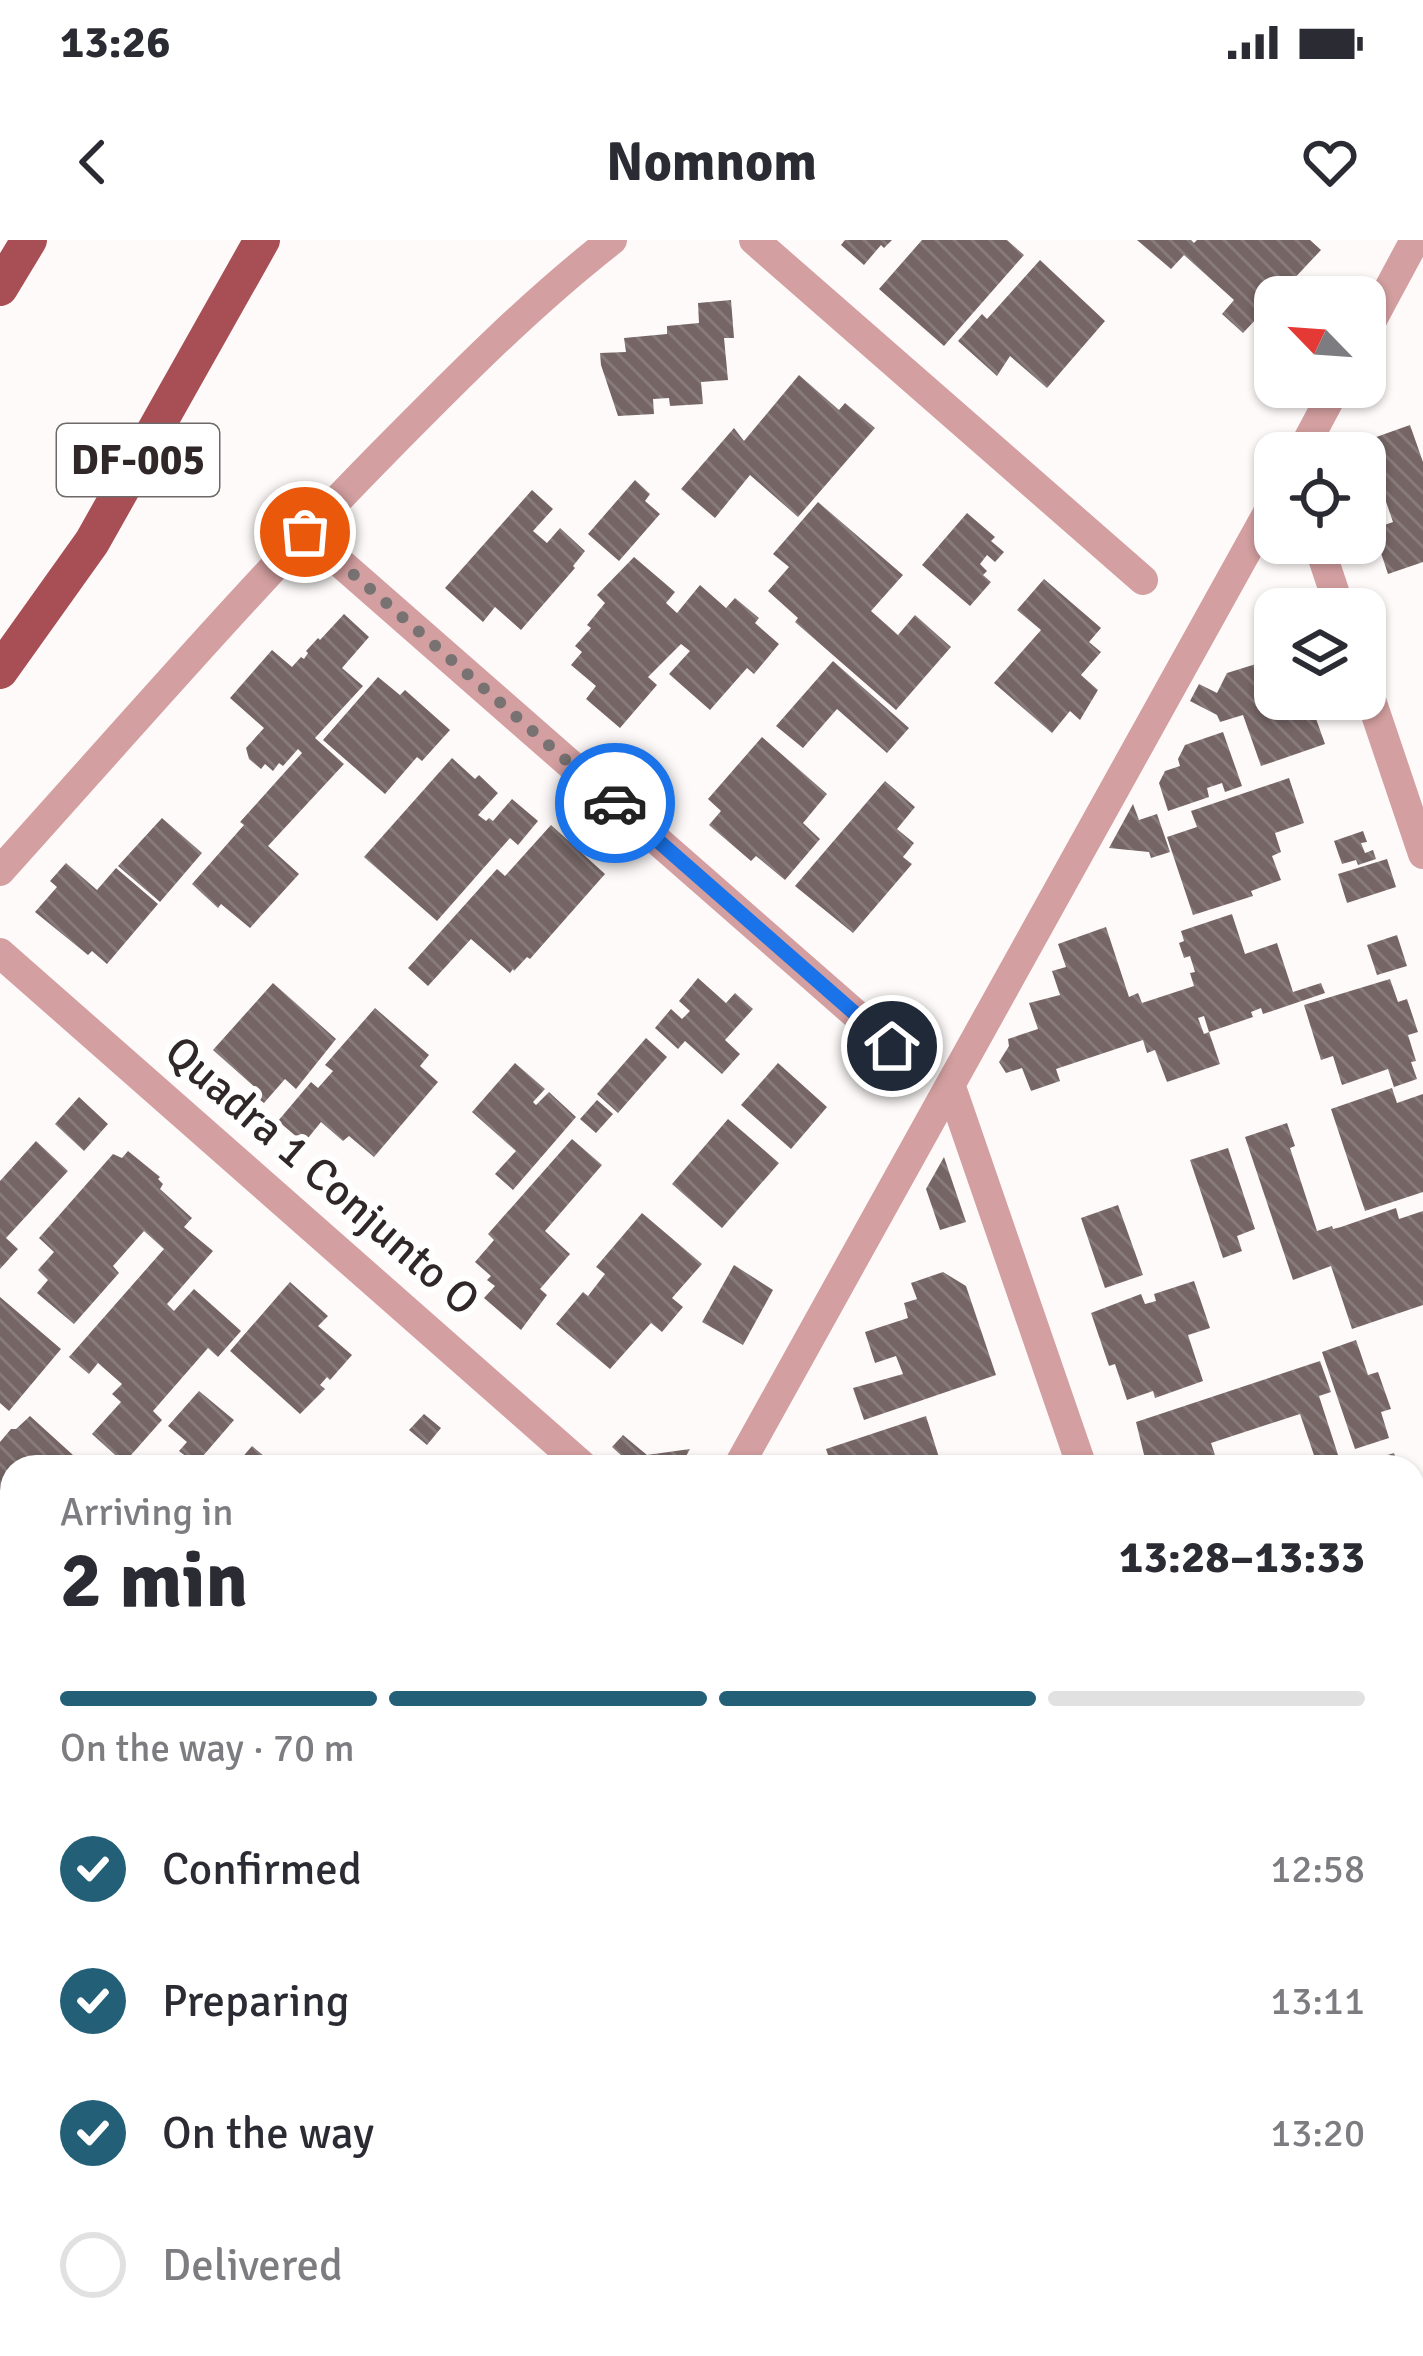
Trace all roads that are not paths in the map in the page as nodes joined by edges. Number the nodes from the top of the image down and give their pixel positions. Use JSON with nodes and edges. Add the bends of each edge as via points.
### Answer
{"nodes":[{"id":1,"x":29,"y":240,"type":"edge"},
{"id":2,"x":262,"y":240,"type":"edge"},
{"id":3,"x":613,"y":240,"type":"edge"},
{"id":4,"x":754,"y":240,"type":"edge"},
{"id":5,"x":1415,"y":240,"type":"edge"},
{"id":6,"x":0,"y":288,"type":"edge"},
{"id":7,"x":1386,"y":294,"type":"edge"},
{"id":8,"x":305,"y":532,"type":"junction"},
{"id":9,"x":1254,"y":538,"type":"edge"},
{"id":10,"x":1143,"y":580,"type":"dead end"},
{"id":11,"x":0,"y":671,"type":"edge"},
{"id":12,"x":1378,"y":720,"type":"edge"},
{"id":13,"x":1423,"y":854,"type":"edge"},
{"id":14,"x":0,"y":871,"type":"edge"},
{"id":15,"x":0,"y":953,"type":"edge"},
{"id":16,"x":892,"y":1046,"type":"dead end"},
{"id":17,"x":951,"y":1087,"type":"junction"},
{"id":18,"x":570,"y":1455,"type":"edge"},
{"id":19,"x":745,"y":1455,"type":"edge"},
{"id":20,"x":1078,"y":1455,"type":"edge"}],
"edges":[{"from":1,"to":6,"type":"main road"},
{"from":2,"to":11,"type":"main road","number":"DF-005","via":[[92,542]]},
{"from":3,"to":8,"type":"street","via":[[558,282]]},
{"from":4,"to":10,"type":"street"},
{"from":5,"to":7,"type":"street"},
{"from":8,"to":14,"type":"street"},
{"from":8,"to":16,"type":"street"},
{"from":9,"to":17,"type":"street"},
{"from":12,"to":13,"type":"street"},
{"from":15,"to":18,"type":"street","name":"Quadra 1 Conjunto O"},
{"from":17,"to":19,"type":"street"},
{"from":17,"to":20,"type":"street"}]}
